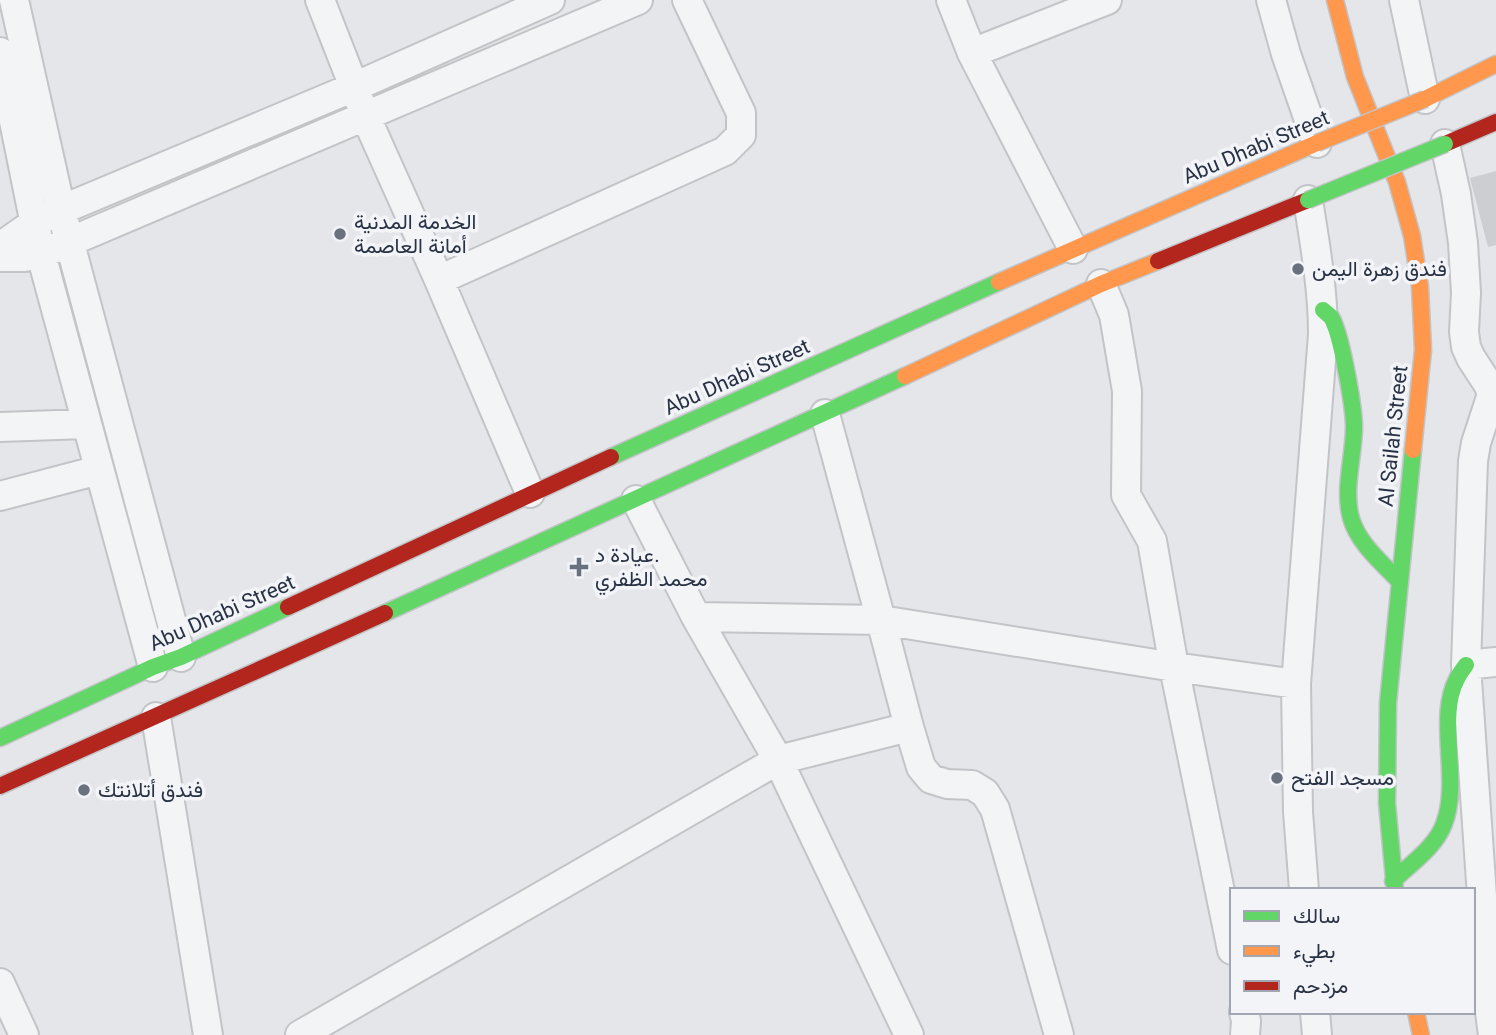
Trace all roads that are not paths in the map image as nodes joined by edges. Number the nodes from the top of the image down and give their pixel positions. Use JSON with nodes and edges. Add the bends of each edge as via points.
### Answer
{"nodes":[{"id":1,"x":14,"y":0,"type":"edge"},
{"id":2,"x":320,"y":0,"type":"edge"},
{"id":3,"x":550,"y":0,"type":"edge"},
{"id":4,"x":638,"y":0,"type":"edge"},
{"id":5,"x":687,"y":0,"type":"edge"},
{"id":6,"x":951,"y":0,"type":"edge"},
{"id":7,"x":1107,"y":0,"type":"edge"},
{"id":8,"x":1271,"y":0,"type":"edge"},
{"id":9,"x":1335,"y":0,"type":"edge"},
{"id":10,"x":1404,"y":0,"type":"edge"},
{"id":11,"x":0,"y":51,"type":"edge"},
{"id":12,"x":972,"y":53,"type":"junction"},
{"id":13,"x":1496,"y":64,"type":"edge"},
{"id":14,"x":354,"y":87,"type":"junction"},
{"id":15,"x":1425,"y":99,"type":"junction"},
{"id":16,"x":365,"y":115,"type":"junction"},
{"id":17,"x":1496,"y":121,"type":"edge"},
{"id":18,"x":1317,"y":143,"type":"junction"},
{"id":19,"x":1445,"y":144,"type":"junction"},
{"id":20,"x":1308,"y":201,"type":"junction"},
{"id":21,"x":61,"y":210,"type":"junction"},
{"id":22,"x":34,"y":223,"type":"junction"},
{"id":23,"x":69,"y":241,"type":"junction"},
{"id":24,"x":0,"y":247,"type":"edge"},
{"id":25,"x":41,"y":254,"type":"junction"},
{"id":26,"x":1077,"y":254,"type":"junction"},
{"id":27,"x":0,"y":257,"type":"edge"},
{"id":28,"x":439,"y":280,"type":"junction"},
{"id":29,"x":1097,"y":280,"type":"junction"},
{"id":30,"x":1323,"y":310,"type":"junction"},
{"id":31,"x":1494,"y":393,"type":"edge"},
{"id":32,"x":825,"y":414,"type":"junction"},
{"id":33,"x":86,"y":424,"type":"junction"},
{"id":34,"x":0,"y":427,"type":"edge"},
{"id":35,"x":99,"y":470,"type":"junction"},
{"id":36,"x":530,"y":493,"type":"junction"},
{"id":37,"x":0,"y":496,"type":"edge"},
{"id":38,"x":636,"y":500,"type":"junction"},
{"id":39,"x":1399,"y":581,"type":"junction"},
{"id":40,"x":696,"y":617,"type":"junction"},
{"id":41,"x":881,"y":620,"type":"junction"},
{"id":42,"x":181,"y":657,"type":"junction"},
{"id":43,"x":1496,"y":662,"type":"edge"},
{"id":44,"x":1466,"y":666,"type":"junction"},
{"id":45,"x":153,"y":667,"type":"junction"},
{"id":46,"x":1174,"y":667,"type":"junction"},
{"id":47,"x":1296,"y":684,"type":"junction"},
{"id":48,"x":156,"y":717,"type":"junction"},
{"id":49,"x":909,"y":727,"type":"junction"},
{"id":50,"x":0,"y":738,"type":"edge"},
{"id":51,"x":778,"y":761,"type":"junction"},
{"id":52,"x":0,"y":786,"type":"edge"},
{"id":53,"x":1394,"y":885,"type":"edge"},
{"id":54,"x":1304,"y":888,"type":"edge"},
{"id":55,"x":1230,"y":940,"type":"edge"},
{"id":56,"x":0,"y":983,"type":"edge"},
{"id":57,"x":1244,"y":1014,"type":"edge"},
{"id":58,"x":1315,"y":1014,"type":"edge"},
{"id":59,"x":1416,"y":1014,"type":"edge"},
{"id":60,"x":899,"y":1032,"type":"edge"},
{"id":61,"x":24,"y":1035,"type":"edge"},
{"id":62,"x":208,"y":1035,"type":"edge"},
{"id":63,"x":300,"y":1035,"type":"edge"},
{"id":64,"x":1059,"y":1035,"type":"edge"},
{"id":65,"x":1245,"y":1035,"type":"edge"},
{"id":66,"x":1317,"y":1035,"type":"edge"},
{"id":67,"x":1421,"y":1035,"type":"edge"},
{"id":68,"x":1493,"y":1035,"type":"edge"}],
"edges":[{"from":1,"to":21,"type":"street"},
{"from":2,"to":14,"type":"street"},
{"from":3,"to":14,"type":"street"},
{"from":4,"to":16,"type":"street"},
{"from":5,"to":28,"type":"street","via":[[741,113],[741,135],[725,152]]},
{"from":6,"to":12,"type":"street"},
{"from":7,"to":12,"type":"street"},
{"from":8,"to":18,"type":"street"},
{"from":9,"to":39,"type":"main road","name":"Al Sailah Street","via":[[1355,77],[1397,182],[1420,287],[1423,350]]},
{"from":10,"to":15,"type":"street"},
{"from":11,"to":22,"type":"street"},
{"from":12,"to":26,"type":"street"},
{"from":13,"to":15,"type":"main road","name":"Abu Dhabi Street"},
{"from":14,"to":16,"type":"street"},
{"from":14,"to":21,"type":"street"},
{"from":15,"to":18,"type":"main road","name":"Abu Dhabi Street","bridge":true},
{"from":16,"to":23,"type":"street"},
{"from":16,"to":28,"type":"street"},
{"from":17,"to":19,"type":"main road"},
{"from":18,"to":26,"type":"main road","name":"Abu Dhabi Street"},
{"from":19,"to":20,"type":"main road","bridge":true},
{"from":19,"to":31,"type":"street","via":[[1463,243],[1466,347]]},
{"from":20,"to":29,"type":"main road"},
{"from":20,"to":30,"type":"street"},
{"from":21,"to":22,"type":"street"},
{"from":21,"to":23,"type":"street"},
{"from":22,"to":24,"type":"street"},
{"from":22,"to":25,"type":"street"},
{"from":23,"to":25,"type":"street"},
{"from":23,"to":42,"type":"street"},
{"from":25,"to":27,"type":"street"},
{"from":25,"to":33,"type":"street"},
{"from":26,"to":36,"type":"main road","name":"Abu Dhabi Street"},
{"from":28,"to":36,"type":"street"},
{"from":29,"to":32,"type":"main road"},
{"from":29,"to":46,"type":"street","via":[[1114,315],[1127,391],[1126,495],[1152,541]]},
{"from":30,"to":39,"type":"main road","via":[[1335,324],[1353,409],[1351,517],[1370,551]]},
{"from":30,"to":47,"type":"street"},
{"from":31,"to":44,"type":"street","via":[[1473,461]]},
{"from":32,"to":38,"type":"main road"},
{"from":32,"to":41,"type":"street"},
{"from":33,"to":34,"type":"street"},
{"from":33,"to":35,"type":"street"},
{"from":35,"to":37,"type":"street"},
{"from":35,"to":45,"type":"street"},
{"from":36,"to":42,"type":"main road","name":"Abu Dhabi Street"},
{"from":38,"to":40,"type":"street"},
{"from":38,"to":48,"type":"main road"},
{"from":39,"to":53,"type":"main road","name":"Al Sailah Street","via":[[1388,702],[1387,803]]},
{"from":40,"to":41,"type":"street"},
{"from":40,"to":51,"type":"street"},
{"from":41,"to":46,"type":"street"},
{"from":41,"to":49,"type":"street"},
{"from":42,"to":45,"type":"main road","name":"Abu Dhabi Street"},
{"from":43,"to":44,"type":"street"},
{"from":44,"to":53,"type":"main road","via":[[1453,685],[1450,702],[1450,793],[1444,826]]},
{"from":44,"to":68,"type":"street"},
{"from":45,"to":50,"type":"main road","name":"Abu Dhabi Street"},
{"from":46,"to":47,"type":"street"},
{"from":46,"to":55,"type":"street"},
{"from":47,"to":54,"type":"street"},
{"from":48,"to":52,"type":"main road"},
{"from":48,"to":62,"type":"street"},
{"from":49,"to":51,"type":"street"},
{"from":49,"to":64,"type":"street","via":[[921,767],[931,779],[972,785],[985,793],[995,809]]},
{"from":51,"to":60,"type":"street"},
{"from":51,"to":63,"type":"street"},
{"from":56,"to":61,"type":"street"},
{"from":57,"to":65,"type":"street"},
{"from":58,"to":66,"type":"street"},
{"from":59,"to":67,"type":"main road"}]}
